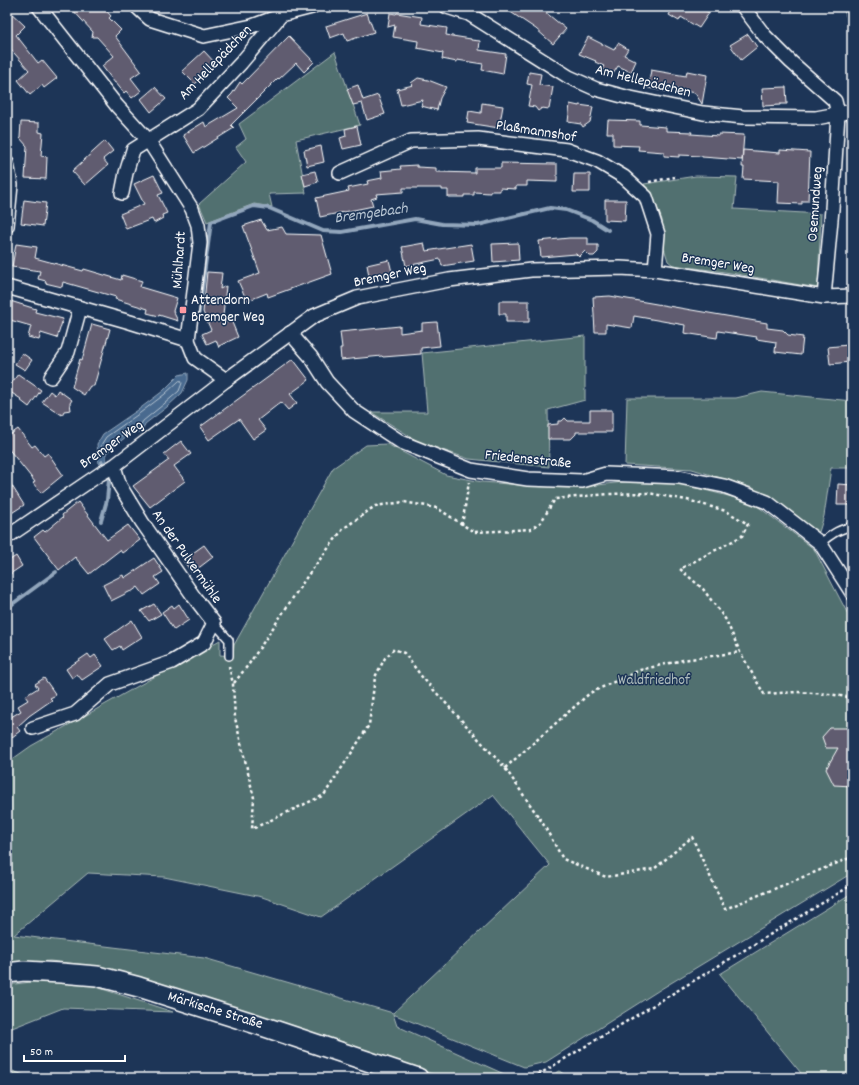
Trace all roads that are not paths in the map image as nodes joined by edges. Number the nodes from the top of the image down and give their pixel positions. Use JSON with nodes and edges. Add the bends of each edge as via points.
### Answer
{"nodes":[{"id":1,"x":39,"y":7,"type":"edge"},
{"id":2,"x":137,"y":7,"type":"edge"},
{"id":3,"x":312,"y":7,"type":"edge"},
{"id":4,"x":447,"y":7,"type":"edge"},
{"id":5,"x":744,"y":7,"type":"edge"},
{"id":6,"x":281,"y":11,"type":"edge"},
{"id":7,"x":852,"y":113,"type":"edge"},
{"id":8,"x":838,"y":114,"type":"junction"},
{"id":9,"x":148,"y":140,"type":"junction"},
{"id":10,"x":7,"y":163,"type":"edge"},
{"id":11,"x":340,"y":173,"type":"dead end"},
{"id":12,"x":122,"y":193,"type":"dead end"},
{"id":13,"x":7,"y":226,"type":"edge"},
{"id":14,"x":655,"y":270,"type":"junction"},
{"id":15,"x":7,"y":287,"type":"edge"},
{"id":16,"x":852,"y":296,"type":"edge"},
{"id":17,"x":824,"y":297,"type":"junction"},
{"id":18,"x":80,"y":308,"type":"junction"},
{"id":19,"x":290,"y":333,"type":"junction"},
{"id":20,"x":188,"y":340,"type":"junction"},
{"id":21,"x":50,"y":377,"type":"dead end"},
{"id":22,"x":226,"y":380,"type":"junction"},
{"id":23,"x":107,"y":470,"type":"junction"},
{"id":24,"x":852,"y":527,"type":"edge"},
{"id":25,"x":7,"y":537,"type":"edge"},
{"id":26,"x":820,"y":543,"type":"junction"},
{"id":27,"x":852,"y":593,"type":"edge"},
{"id":28,"x":214,"y":622,"type":"junction"},
{"id":29,"x":229,"y":656,"type":"road end"},
{"id":30,"x":33,"y":728,"type":"dead end"},
{"id":31,"x":7,"y":973,"type":"edge"},
{"id":32,"x":418,"y":1078,"type":"edge"}],
"edges":[{"from":1,"to":9,"type":"street","name":"Mühlhardt"},
{"from":2,"to":6,"type":"street","name":"Am Hellepädchen","via":[[150,19],[204,36],[252,26]]},
{"from":3,"to":6,"type":"street","name":"Am Hellepädchen"},
{"from":4,"to":8,"type":"street","name":"Am Hellepädchen","via":[[469,14],[569,77],[626,98],[703,113],[743,117],[816,118]]},
{"from":5,"to":8,"type":"street","via":[[765,36],[835,101]]},
{"from":6,"to":9,"type":"street","name":"Am Hellepädchen","via":[[241,63],[198,109]]},
{"from":7,"to":8,"type":"street","name":"Am Hellepädchen"},
{"from":8,"to":17,"type":"street","name":"Osemundweg"},
{"from":9,"to":12,"type":"street","via":[[134,150]]},
{"from":9,"to":20,"type":"street","name":"Mühlhardt","via":[[192,209],[198,225],[200,243]]},
{"from":10,"to":13,"type":"street","via":[[11,185]]},
{"from":11,"to":14,"type":"street","name":"Plaßmannshof","via":[[411,141],[478,139],[567,150],[597,161],[624,177],[646,197],[658,234]]},
{"from":14,"to":17,"type":"street","name":"Bremger Weg"},
{"from":14,"to":19,"type":"street","name":"Bremger Weg","via":[[531,270],[449,280],[357,298],[314,316]]},
{"from":15,"to":18,"type":"street"},
{"from":16,"to":17,"type":"street","name":"Bremger Weg"},
{"from":18,"to":20,"type":"street"},
{"from":18,"to":21,"type":"street","via":[[68,352]]},
{"from":19,"to":22,"type":"street","name":"Bremger Weg"},
{"from":19,"to":26,"type":"street","name":"Friedensstraße","via":[[311,357],[327,382],[354,411],[401,442],[471,470],[528,478],[582,481],[606,474],[679,477],[724,486],[766,502]]},
{"from":20,"to":22,"type":"street","name":"Mühlhardt","via":[[195,358]]},
{"from":22,"to":23,"type":"street","name":"Bremger Weg"},
{"from":23,"to":25,"type":"street","name":"Bremger Weg"},
{"from":23,"to":28,"type":"street","name":"An der Pulvermühle"},
{"from":24,"to":26,"type":"lane","via":[[845,527]]},
{"from":26,"to":27,"type":"street","name":"Friedensstraße"},
{"from":28,"to":29,"type":"lane","via":[[229,640]]},
{"from":28,"to":30,"type":"street","name":"An der Pulvermühle","via":[[204,643],[172,662],[110,684],[75,714]]},
{"from":31,"to":32,"type":"main road","name":"Märkische Straße","via":[[24,971],[97,976],[256,1024]]}]}
